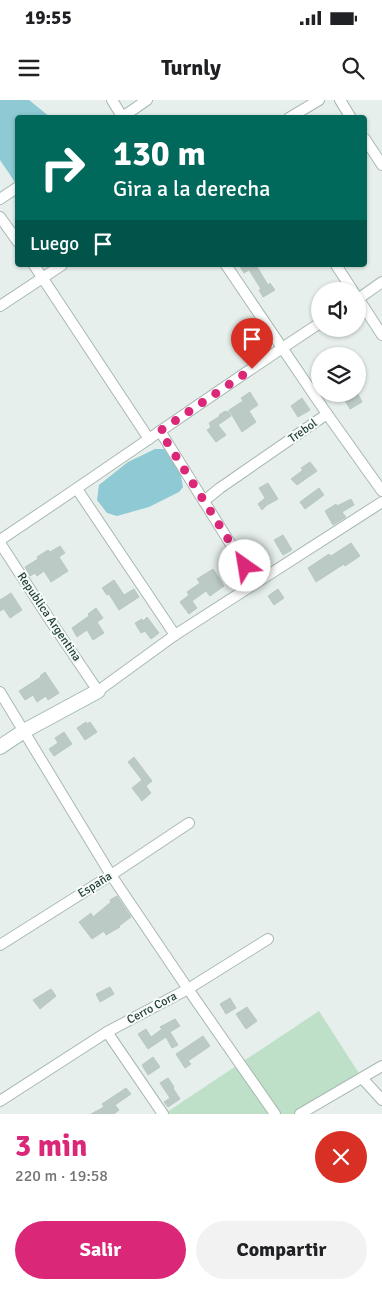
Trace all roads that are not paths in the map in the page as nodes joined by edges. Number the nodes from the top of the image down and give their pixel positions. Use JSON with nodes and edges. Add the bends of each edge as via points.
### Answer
{"nodes":[{"id":1,"x":112,"y":100,"type":"edge"},
{"id":2,"x":147,"y":100,"type":"edge"},
{"id":3,"x":318,"y":100,"type":"edge"},
{"id":4,"x":340,"y":100,"type":"edge"},
{"id":5,"x":121,"y":115,"type":"edge"},
{"id":6,"x":125,"y":115,"type":"edge"},
{"id":7,"x":294,"y":115,"type":"edge"},
{"id":8,"x":349,"y":115,"type":"edge"},
{"id":9,"x":367,"y":142,"type":"edge"},
{"id":10,"x":382,"y":165,"type":"edge"},
{"id":11,"x":15,"y":189,"type":"edge"},
{"id":12,"x":0,"y":199,"type":"edge"},
{"id":13,"x":0,"y":216,"type":"edge"},
{"id":14,"x":15,"y":238,"type":"edge"},
{"id":15,"x":35,"y":267,"type":"edge"},
{"id":16,"x":59,"y":267,"type":"edge"},
{"id":17,"x":227,"y":267,"type":"edge"},
{"id":18,"x":337,"y":267,"type":"edge"},
{"id":19,"x":43,"y":278,"type":"junction"},
{"id":20,"x":347,"y":282,"type":"edge"},
{"id":21,"x":382,"y":282,"type":"edge"},
{"id":22,"x":366,"y":293,"type":"edge"},
{"id":23,"x":0,"y":306,"type":"edge"},
{"id":24,"x":366,"y":310,"type":"edge"},
{"id":25,"x":311,"y":329,"type":"edge"},
{"id":26,"x":382,"y":335,"type":"edge"},
{"id":27,"x":282,"y":348,"type":"junction"},
{"id":28,"x":327,"y":414,"type":"junction"},
{"id":29,"x":160,"y":431,"type":"junction"},
{"id":30,"x":149,"y":439,"type":"junction"},
{"id":31,"x":77,"y":489,"type":"junction"},
{"id":32,"x":382,"y":491,"type":"edge"},
{"id":33,"x":204,"y":501,"type":"junction"},
{"id":34,"x":382,"y":502,"type":"edge"},
{"id":35,"x":0,"y":542,"type":"edge"},
{"id":36,"x":255,"y":583,"type":"junction"},
{"id":37,"x":175,"y":635,"type":"junction"},
{"id":38,"x":98,"y":691,"type":"junction"},
{"id":39,"x":0,"y":692,"type":"edge"},
{"id":40,"x":24,"y":731,"type":"junction"},
{"id":41,"x":0,"y":747,"type":"edge"},
{"id":42,"x":189,"y":823,"type":"dead end"},
{"id":43,"x":111,"y":875,"type":"junction"},
{"id":44,"x":268,"y":939,"type":"dead end"},
{"id":45,"x":0,"y":945,"type":"edge"},
{"id":46,"x":188,"y":988,"type":"junction"},
{"id":47,"x":107,"y":1032,"type":"junction"},
{"id":48,"x":382,"y":1066,"type":"edge"},
{"id":49,"x":362,"y":1078,"type":"junction"},
{"id":50,"x":382,"y":1100,"type":"edge"},
{"id":51,"x":0,"y":1101,"type":"edge"},
{"id":52,"x":163,"y":1114,"type":"edge"},
{"id":53,"x":275,"y":1114,"type":"edge"},
{"id":54,"x":300,"y":1114,"type":"edge"}],
"edges":[{"from":1,"to":5,"type":"street"},
{"from":2,"to":6,"type":"street"},
{"from":3,"to":7,"type":"street"},
{"from":4,"to":8,"type":"street"},
{"from":9,"to":10,"type":"street"},
{"from":11,"to":12,"type":"street"},
{"from":13,"to":14,"type":"street"},
{"from":15,"to":19,"type":"street"},
{"from":16,"to":19,"type":"street"},
{"from":17,"to":27,"type":"street","name":"Trebol"},
{"from":18,"to":20,"type":"street"},
{"from":19,"to":23,"type":"street"},
{"from":19,"to":30,"type":"street"},
{"from":21,"to":22,"type":"street"},
{"from":24,"to":26,"type":"street"},
{"from":25,"to":27,"type":"street"},
{"from":27,"to":28,"type":"street","name":"Trebol"},
{"from":27,"to":29,"type":"street"},
{"from":28,"to":32,"type":"street"},
{"from":28,"to":33,"type":"street","name":"Trebol"},
{"from":29,"to":30,"type":"street"},
{"from":29,"to":33,"type":"street"},
{"from":30,"to":31,"type":"street"},
{"from":31,"to":35,"type":"street"},
{"from":31,"to":37,"type":"street"},
{"from":33,"to":36,"type":"street"},
{"from":34,"to":36,"type":"street"},
{"from":35,"to":38,"type":"street","name":"Republica Argentina"},
{"from":36,"to":37,"type":"street"},
{"from":37,"to":38,"type":"street"},
{"from":38,"to":40,"type":"street"},
{"from":39,"to":40,"type":"street","name":"Cerro Cora"},
{"from":40,"to":41,"type":"street"},
{"from":40,"to":43,"type":"street","name":"Cerro Cora"},
{"from":42,"to":43,"type":"street","name":"España"},
{"from":43,"to":45,"type":"street","name":"España"},
{"from":43,"to":46,"type":"street","name":"Cerro Cora"},
{"from":44,"to":46,"type":"street"},
{"from":46,"to":47,"type":"street","name":"Cerro Cora"},
{"from":46,"to":53,"type":"street"},
{"from":47,"to":51,"type":"street","name":"Cerro Cora"},
{"from":47,"to":52,"type":"street"},
{"from":48,"to":49,"type":"street"},
{"from":49,"to":50,"type":"street"},
{"from":49,"to":54,"type":"street"}]}
